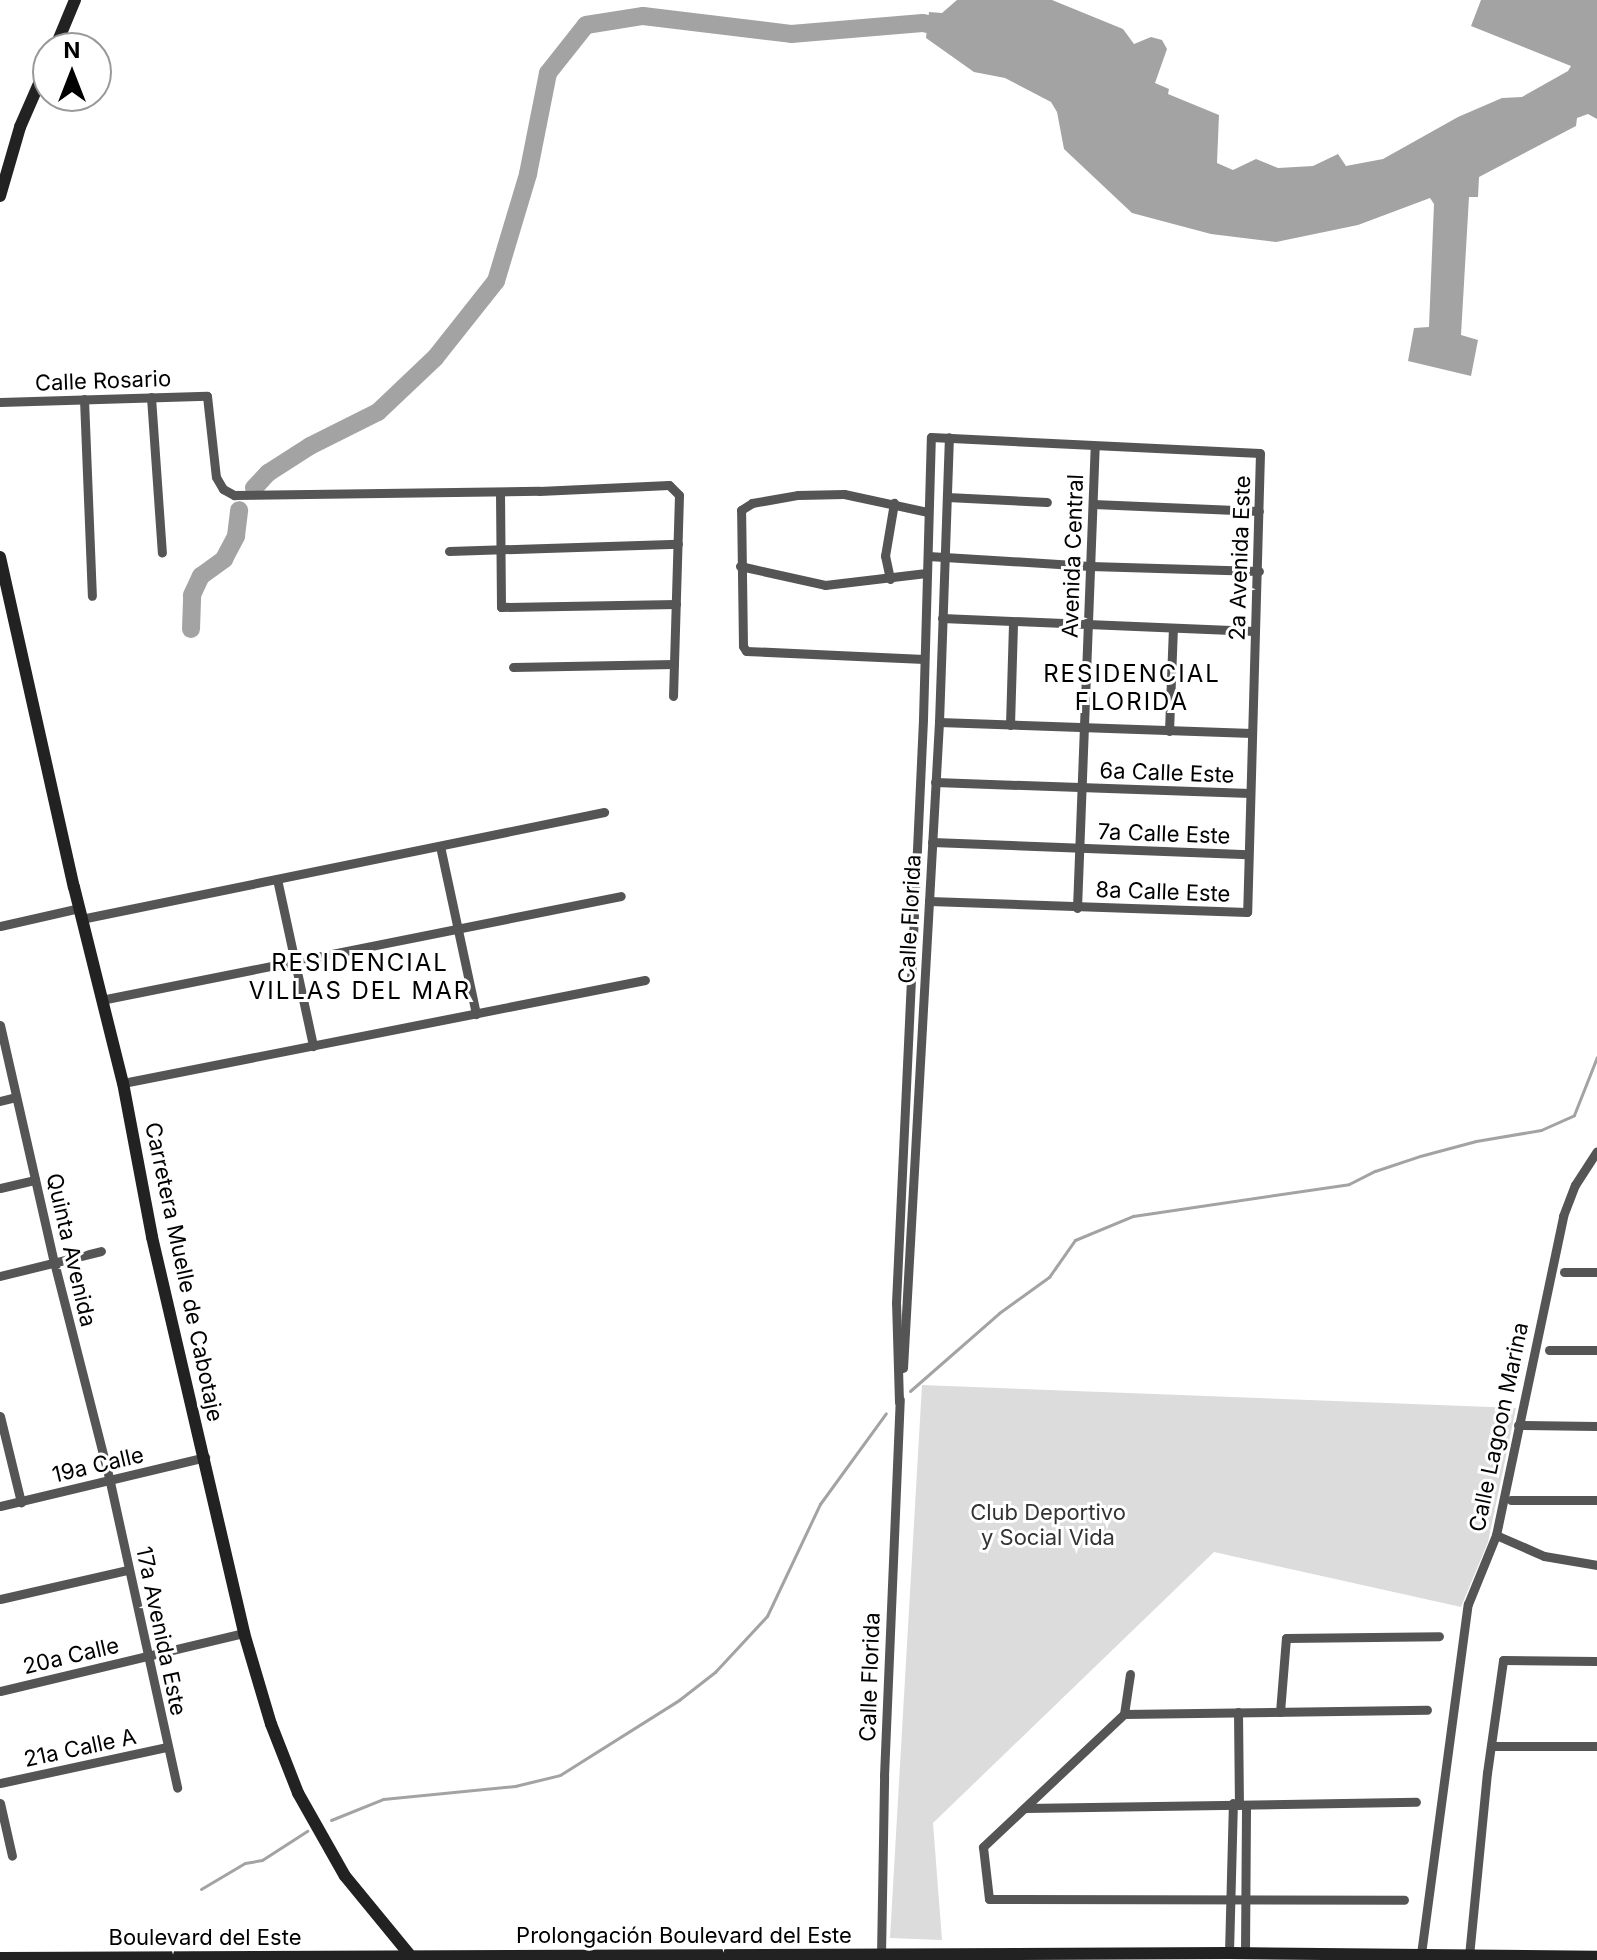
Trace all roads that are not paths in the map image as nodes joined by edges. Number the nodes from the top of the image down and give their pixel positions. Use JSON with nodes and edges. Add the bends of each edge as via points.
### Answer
{"nodes":[{"id":1,"x":75,"y":0,"type":"edge"},
{"id":2,"x":62,"y":32,"type":"edge"},
{"id":3,"x":32,"y":100,"type":"edge"},
{"id":4,"x":0,"y":196,"type":"edge"},
{"id":5,"x":151,"y":397,"type":"junction"},
{"id":6,"x":84,"y":399,"type":"junction"},
{"id":7,"x":0,"y":402,"type":"edge"},
{"id":8,"x":949,"y":437,"type":"junction"},
{"id":9,"x":1095,"y":446,"type":"junction"},
{"id":10,"x":500,"y":492,"type":"junction"},
{"id":11,"x":947,"y":497,"type":"junction"},
{"id":12,"x":1047,"y":502,"type":"dead end"},
{"id":13,"x":894,"y":503,"type":"junction"},
{"id":14,"x":1093,"y":504,"type":"junction"},
{"id":15,"x":1259,"y":511,"type":"junction"},
{"id":16,"x":928,"y":512,"type":"junction"},
{"id":17,"x":678,"y":544,"type":"junction"},
{"id":18,"x":500,"y":549,"type":"junction"},
{"id":19,"x":449,"y":551,"type":"dead end"},
{"id":20,"x":162,"y":553,"type":"dead end"},
{"id":21,"x":928,"y":556,"type":"junction"},
{"id":22,"x":0,"y":557,"type":"edge"},
{"id":23,"x":945,"y":557,"type":"junction"},
{"id":24,"x":740,"y":566,"type":"junction"},
{"id":25,"x":1090,"y":566,"type":"junction"},
{"id":26,"x":1259,"y":571,"type":"junction"},
{"id":27,"x":926,"y":573,"type":"junction"},
{"id":28,"x":890,"y":579,"type":"junction"},
{"id":29,"x":92,"y":596,"type":"dead end"},
{"id":30,"x":676,"y":604,"type":"junction"},
{"id":31,"x":5,"y":608,"type":"edge"},
{"id":32,"x":942,"y":618,"type":"junction"},
{"id":33,"x":1013,"y":622,"type":"junction"},
{"id":34,"x":1088,"y":625,"type":"junction"},
{"id":35,"x":1173,"y":628,"type":"junction"},
{"id":36,"x":1255,"y":631,"type":"junction"},
{"id":37,"x":924,"y":659,"type":"junction"},
{"id":38,"x":674,"y":664,"type":"junction"},
{"id":39,"x":513,"y":667,"type":"dead end"},
{"id":40,"x":673,"y":696,"type":"dead end"},
{"id":41,"x":939,"y":722,"type":"junction"},
{"id":42,"x":1010,"y":725,"type":"junction"},
{"id":43,"x":1084,"y":728,"type":"junction"},
{"id":44,"x":1169,"y":731,"type":"junction"},
{"id":45,"x":1252,"y":733,"type":"junction"},
{"id":46,"x":935,"y":782,"type":"junction"},
{"id":47,"x":1082,"y":788,"type":"junction"},
{"id":48,"x":1250,"y":793,"type":"junction"},
{"id":49,"x":604,"y":812,"type":"dead end"},
{"id":50,"x":932,"y":842,"type":"junction"},
{"id":51,"x":440,"y":846,"type":"junction"},
{"id":52,"x":1079,"y":849,"type":"junction"},
{"id":53,"x":1248,"y":854,"type":"junction"},
{"id":54,"x":277,"y":879,"type":"junction"},
{"id":55,"x":621,"y":896,"type":"dead end"},
{"id":56,"x":929,"y":901,"type":"junction"},
{"id":57,"x":1077,"y":908,"type":"junction"},
{"id":58,"x":1247,"y":912,"type":"joint"},
{"id":59,"x":80,"y":914,"type":"junction"},
{"id":60,"x":0,"y":926,"type":"edge"},
{"id":61,"x":457,"y":929,"type":"junction"},
{"id":62,"x":294,"y":962,"type":"junction"},
{"id":63,"x":645,"y":980,"type":"dead end"},
{"id":64,"x":101,"y":1000,"type":"junction"},
{"id":65,"x":476,"y":1014,"type":"junction"},
{"id":66,"x":0,"y":1025,"type":"edge"},
{"id":67,"x":313,"y":1046,"type":"junction"},
{"id":68,"x":123,"y":1083,"type":"junction"},
{"id":69,"x":16,"y":1097,"type":"junction"},
{"id":70,"x":0,"y":1101,"type":"edge"},
{"id":71,"x":1597,"y":1151,"type":"edge"},
{"id":72,"x":1592,"y":1168,"type":"edge"},
{"id":73,"x":35,"y":1180,"type":"junction"},
{"id":74,"x":0,"y":1188,"type":"edge"},
{"id":75,"x":101,"y":1251,"type":"dead end"},
{"id":76,"x":54,"y":1262,"type":"junction"},
{"id":77,"x":1564,"y":1272,"type":"dead end"},
{"id":78,"x":1597,"y":1272,"type":"edge"},
{"id":79,"x":0,"y":1276,"type":"edge"},
{"id":80,"x":1549,"y":1350,"type":"dead end"},
{"id":81,"x":1597,"y":1350,"type":"edge"},
{"id":82,"x":899,"y":1402,"type":"junction"},
{"id":83,"x":0,"y":1416,"type":"edge"},
{"id":84,"x":1518,"y":1425,"type":"junction"},
{"id":85,"x":1597,"y":1426,"type":"edge"},
{"id":86,"x":205,"y":1457,"type":"junction"},
{"id":87,"x":110,"y":1482,"type":"junction"},
{"id":88,"x":1511,"y":1500,"type":"dead end"},
{"id":89,"x":1597,"y":1500,"type":"edge"},
{"id":90,"x":21,"y":1502,"type":"junction"},
{"id":91,"x":0,"y":1506,"type":"edge"},
{"id":92,"x":1496,"y":1535,"type":"junction"},
{"id":93,"x":1597,"y":1565,"type":"edge"},
{"id":94,"x":128,"y":1570,"type":"junction"},
{"id":95,"x":0,"y":1599,"type":"edge"},
{"id":96,"x":244,"y":1633,"type":"junction"},
{"id":97,"x":1439,"y":1636,"type":"dead end"},
{"id":98,"x":149,"y":1656,"type":"junction"},
{"id":99,"x":1597,"y":1661,"type":"edge"},
{"id":100,"x":1130,"y":1674,"type":"dead end"},
{"id":101,"x":0,"y":1691,"type":"edge"},
{"id":102,"x":1427,"y":1710,"type":"dead end"},
{"id":103,"x":1238,"y":1712,"type":"junction"},
{"id":104,"x":1280,"y":1712,"type":"junction"},
{"id":105,"x":1124,"y":1714,"type":"junction"},
{"id":106,"x":1491,"y":1746,"type":"junction"},
{"id":107,"x":1597,"y":1746,"type":"edge"},
{"id":108,"x":167,"y":1747,"type":"junction"},
{"id":109,"x":0,"y":1783,"type":"edge"},
{"id":110,"x":177,"y":1788,"type":"dead end"},
{"id":111,"x":1416,"y":1802,"type":"dead end"},
{"id":112,"x":0,"y":1803,"type":"edge"},
{"id":113,"x":1239,"y":1805,"type":"junction"},
{"id":114,"x":1025,"y":1808,"type":"junction"},
{"id":115,"x":12,"y":1856,"type":"dead end"},
{"id":116,"x":1230,"y":1898,"type":"junction"},
{"id":117,"x":1245,"y":1900,"type":"junction"},
{"id":118,"x":1404,"y":1900,"type":"dead end"},
{"id":119,"x":1229,"y":1953,"type":"junction"},
{"id":120,"x":1245,"y":1953,"type":"junction"},
{"id":121,"x":1421,"y":1954,"type":"junction"},
{"id":122,"x":881,"y":1955,"type":"junction"},
{"id":123,"x":1469,"y":1956,"type":"junction"},
{"id":124,"x":1597,"y":1957,"type":"edge"},
{"id":125,"x":0,"y":1958,"type":"edge"},
{"id":126,"x":652,"y":1958,"type":"edge"},
{"id":127,"x":953,"y":1958,"type":"edge"},
{"id":128,"x":412,"y":1959,"type":"edge"}],
"edges":[{"from":1,"to":2,"type":"main road"},
{"from":3,"to":4,"type":"main road"},
{"from":5,"to":6,"type":"street","name":"Calle Rosario"},
{"from":5,"to":10,"type":"street","name":"Calle Rosario","via":[[207,396],[216,477],[234,495]]},
{"from":5,"to":20,"type":"street"},
{"from":6,"to":7,"type":"street","name":"Calle Rosario"},
{"from":6,"to":29,"type":"street"},
{"from":8,"to":9,"type":"street"},
{"from":8,"to":11,"type":"street","name":"Calle Florida"},
{"from":8,"to":16,"type":"street","name":"Calle Florida","via":[[931,437]]},
{"from":9,"to":14,"type":"street","name":"Avenida Central"},
{"from":9,"to":15,"type":"street","name":"2a Avenida Este","via":[[1260,453]]},
{"from":10,"to":17,"type":"street","via":[[669,485],[679,495]]},
{"from":10,"to":18,"type":"street"},
{"from":11,"to":12,"type":"street"},
{"from":11,"to":23,"type":"street","name":"Calle Florida"},
{"from":13,"to":16,"type":"street"},
{"from":13,"to":24,"type":"street","via":[[844,494],[798,495],[745,505]]},
{"from":13,"to":28,"type":"street","via":[[885,556]]},
{"from":14,"to":15,"type":"street"},
{"from":14,"to":25,"type":"street","name":"Avenida Central"},
{"from":15,"to":26,"type":"street","name":"2a Avenida Este"},
{"from":16,"to":21,"type":"street","name":"Calle Florida"},
{"from":17,"to":18,"type":"street"},
{"from":17,"to":30,"type":"street"},
{"from":18,"to":19,"type":"street"},
{"from":18,"to":30,"type":"street","via":[[501,607]]},
{"from":21,"to":23,"type":"street"},
{"from":21,"to":27,"type":"street","name":"Calle Florida"},
{"from":22,"to":31,"type":"main road","name":"Carretera Muelle de Cabotaje"},
{"from":23,"to":25,"type":"street"},
{"from":23,"to":32,"type":"street","name":"Calle Florida"},
{"from":24,"to":28,"type":"street","via":[[825,585]]},
{"from":24,"to":37,"type":"street","via":[[746,651]]},
{"from":25,"to":26,"type":"street"},
{"from":25,"to":34,"type":"street","name":"Avenida Central"},
{"from":26,"to":36,"type":"street","name":"2a Avenida Este"},
{"from":27,"to":28,"type":"street"},
{"from":27,"to":37,"type":"street","name":"Calle Florida"},
{"from":30,"to":38,"type":"street"},
{"from":31,"to":59,"type":"main road","name":"Carretera Muelle de Cabotaje"},
{"from":32,"to":33,"type":"street"},
{"from":32,"to":41,"type":"street","name":"Calle Florida"},
{"from":33,"to":34,"type":"street"},
{"from":33,"to":42,"type":"street"},
{"from":34,"to":35,"type":"street"},
{"from":34,"to":43,"type":"street","name":"Avenida Central"},
{"from":35,"to":36,"type":"street"},
{"from":35,"to":44,"type":"street"},
{"from":36,"to":45,"type":"street","name":"2a Avenida Este"},
{"from":37,"to":82,"type":"street","name":"Calle Florida","via":[[896,1303]]},
{"from":38,"to":39,"type":"street"},
{"from":38,"to":40,"type":"street"},
{"from":41,"to":42,"type":"street"},
{"from":41,"to":46,"type":"street","name":"Calle Florida"},
{"from":42,"to":43,"type":"street"},
{"from":43,"to":44,"type":"street"},
{"from":43,"to":47,"type":"street","name":"Avenida Central"},
{"from":44,"to":45,"type":"street"},
{"from":45,"to":48,"type":"street","name":"2a Avenida Este"},
{"from":46,"to":47,"type":"street","name":"6a Calle Este"},
{"from":46,"to":50,"type":"street","name":"Calle Florida"},
{"from":47,"to":48,"type":"street","name":"6a Calle Este"},
{"from":47,"to":52,"type":"street","name":"Avenida Central"},
{"from":48,"to":53,"type":"street","name":"2a Avenida Este"},
{"from":49,"to":51,"type":"street"},
{"from":50,"to":52,"type":"street","name":"7a Calle Este"},
{"from":50,"to":56,"type":"street","name":"Calle Florida"},
{"from":51,"to":54,"type":"street"},
{"from":51,"to":61,"type":"street"},
{"from":52,"to":53,"type":"street","name":"7a Calle Este"},
{"from":52,"to":57,"type":"street","name":"Avenida Central"},
{"from":53,"to":58,"type":"street","name":"2a Avenida Este"},
{"from":54,"to":59,"type":"street"},
{"from":54,"to":62,"type":"street"},
{"from":55,"to":61,"type":"street"},
{"from":56,"to":57,"type":"street","name":"8a Calle Este"},
{"from":56,"to":82,"type":"street","name":"Calle Florida","via":[[908,1323]]},
{"from":57,"to":58,"type":"street","name":"8a Calle Este"},
{"from":59,"to":60,"type":"street"},
{"from":59,"to":64,"type":"main road","name":"Carretera Muelle de Cabotaje"},
{"from":61,"to":62,"type":"street"},
{"from":61,"to":65,"type":"street"},
{"from":62,"to":64,"type":"street"},
{"from":62,"to":67,"type":"street"},
{"from":63,"to":65,"type":"street"},
{"from":64,"to":68,"type":"main road","name":"Carretera Muelle de Cabotaje"},
{"from":65,"to":67,"type":"street"},
{"from":66,"to":69,"type":"street","name":"Quinta Avenida"},
{"from":67,"to":68,"type":"street"},
{"from":68,"to":86,"type":"main road","name":"Carretera Muelle de Cabotaje","via":[[152,1237]]},
{"from":69,"to":70,"type":"street"},
{"from":69,"to":73,"type":"street","name":"Quinta Avenida"},
{"from":71,"to":72,"type":"street","name":"Calle Lagoon Marina"},
{"from":72,"to":84,"type":"street","name":"Calle Lagoon Marina","via":[[1575,1185],[1563,1216]]},
{"from":73,"to":74,"type":"street"},
{"from":73,"to":76,"type":"street","name":"Quinta Avenida"},
{"from":75,"to":76,"type":"street"},
{"from":76,"to":79,"type":"street"},
{"from":76,"to":87,"type":"street","name":"Quinta Avenida"},
{"from":77,"to":78,"type":"street"},
{"from":80,"to":81,"type":"street"},
{"from":82,"to":122,"type":"street","name":"Calle Florida"},
{"from":83,"to":90,"type":"street"},
{"from":84,"to":85,"type":"street"},
{"from":84,"to":92,"type":"street","name":"Calle Lagoon Marina"},
{"from":86,"to":87,"type":"street","name":"19a Calle"},
{"from":86,"to":96,"type":"main road","name":"Carretera Muelle de Cabotaje"},
{"from":87,"to":90,"type":"street","name":"19a Calle"},
{"from":87,"to":94,"type":"street","name":"17a Avenida Este"},
{"from":88,"to":89,"type":"street"},
{"from":90,"to":91,"type":"street","name":"19a Calle"},
{"from":92,"to":93,"type":"street","via":[[1544,1556]]},
{"from":92,"to":121,"type":"street","name":"Calle Lagoon Marina","via":[[1468,1604]]},
{"from":94,"to":95,"type":"street"},
{"from":94,"to":98,"type":"street","name":"17a Avenida Este"},
{"from":96,"to":98,"type":"street","name":"20a Calle"},
{"from":96,"to":128,"type":"main road","name":"Carretera Muelle de Cabotaje","via":[[298,1793],[345,1876]]},
{"from":97,"to":104,"type":"street","via":[[1286,1638]]},
{"from":98,"to":101,"type":"street","name":"20a Calle"},
{"from":98,"to":108,"type":"street","name":"17a Avenida Este"},
{"from":99,"to":106,"type":"street","via":[[1503,1660]]},
{"from":100,"to":105,"type":"street"},
{"from":102,"to":104,"type":"street"},
{"from":103,"to":104,"type":"street"},
{"from":103,"to":105,"type":"street"},
{"from":103,"to":113,"type":"street"},
{"from":105,"to":114,"type":"street"},
{"from":106,"to":107,"type":"street"},
{"from":106,"to":123,"type":"street"},
{"from":108,"to":109,"type":"street","name":"21a Calle A"},
{"from":108,"to":110,"type":"street","name":"17a Avenida Este"},
{"from":111,"to":113,"type":"street"},
{"from":112,"to":115,"type":"street"},
{"from":113,"to":114,"type":"street"},
{"from":113,"to":116,"type":"street"},
{"from":113,"to":117,"type":"street"},
{"from":114,"to":116,"type":"street","via":[[983,1847],[989,1899]]},
{"from":116,"to":117,"type":"street"},
{"from":116,"to":119,"type":"street"},
{"from":117,"to":118,"type":"street"},
{"from":117,"to":120,"type":"street"},
{"from":119,"to":120,"type":"main road","name":"Prolongación Boulevard del Este"},
{"from":119,"to":127,"type":"main road","name":"Prolongación Boulevard del Este"},
{"from":120,"to":121,"type":"main road","name":"Prolongación Boulevard del Este"},
{"from":121,"to":123,"type":"main road","name":"Prolongación Boulevard del Este"},
{"from":122,"to":126,"type":"main road","name":"Prolongación Boulevard del Este"},
{"from":122,"to":127,"type":"main road","name":"Prolongación Boulevard del Este"},
{"from":123,"to":124,"type":"main road","name":"Prolongación Boulevard del Este"},
{"from":125,"to":128,"type":"main road","name":"Boulevard del Este"},
{"from":126,"to":128,"type":"main road","name":"Prolongación Boulevard del Este"}]}
